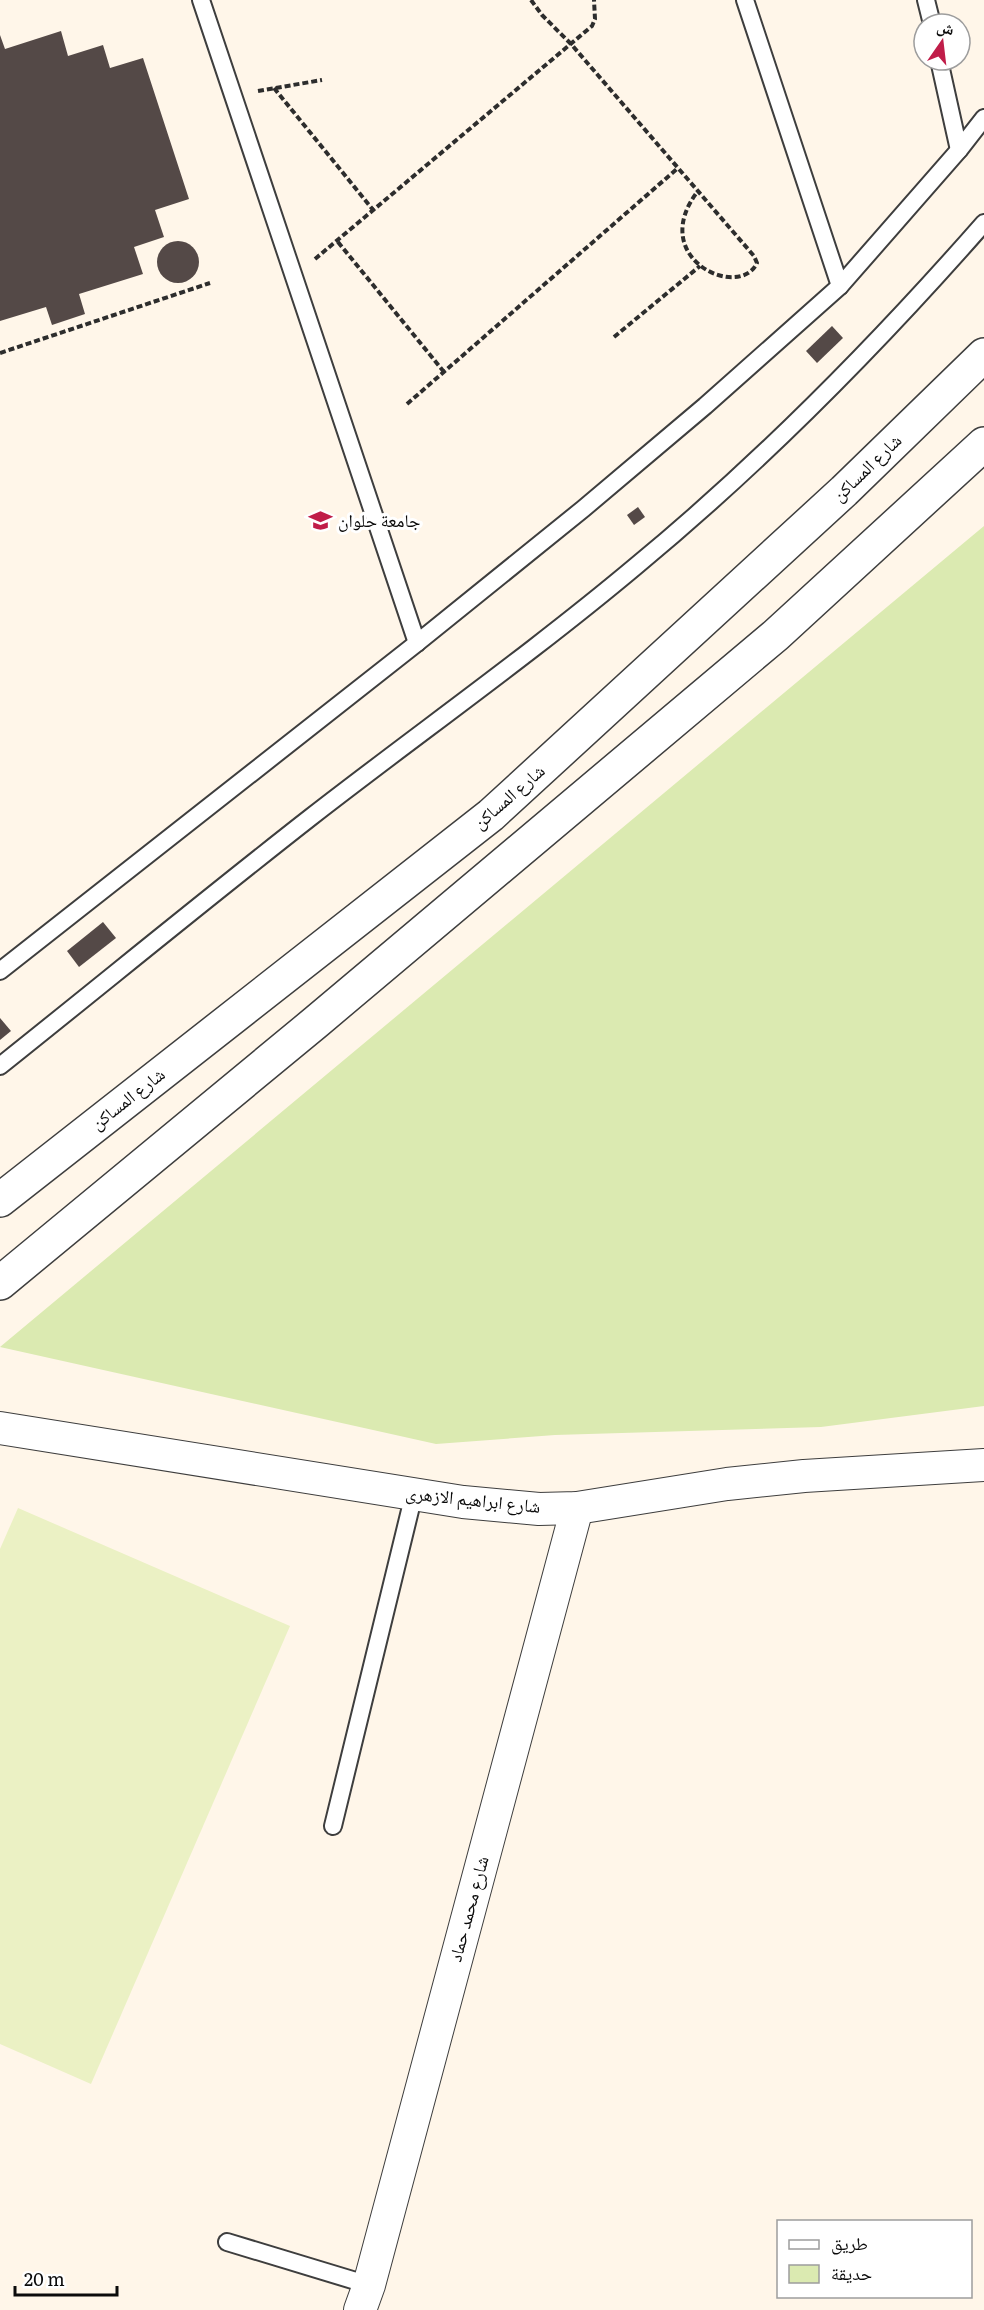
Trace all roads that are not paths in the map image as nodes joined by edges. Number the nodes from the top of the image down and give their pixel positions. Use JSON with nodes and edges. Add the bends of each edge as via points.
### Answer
{"nodes":[{"id":1,"x":201,"y":0,"type":"edge"},
{"id":2,"x":745,"y":0,"type":"edge"},
{"id":3,"x":942,"y":72,"type":"edge"},
{"id":4,"x":984,"y":118,"type":"edge"},
{"id":5,"x":959,"y":150,"type":"junction"},
{"id":6,"x":984,"y":223,"type":"edge"},
{"id":7,"x":840,"y":286,"type":"junction"},
{"id":8,"x":984,"y":355,"type":"edge"},
{"id":9,"x":984,"y":444,"type":"edge"},
{"id":10,"x":417,"y":643,"type":"junction"},
{"id":11,"x":0,"y":971,"type":"edge"},
{"id":12,"x":0,"y":1066,"type":"edge"},
{"id":13,"x":0,"y":1200,"type":"edge"},
{"id":14,"x":0,"y":1282,"type":"edge"},
{"id":15,"x":0,"y":1428,"type":"edge"},
{"id":16,"x":984,"y":1465,"type":"edge"},
{"id":17,"x":414,"y":1494,"type":"junction"},
{"id":18,"x":577,"y":1508,"type":"junction"},
{"id":19,"x":333,"y":1826,"type":"dead end"},
{"id":20,"x":227,"y":2242,"type":"dead end"},
{"id":21,"x":364,"y":2297,"type":"edge"}],
"edges":[{"from":1,"to":10,"type":"lane"},
{"from":2,"to":7,"type":"lane"},
{"from":3,"to":5,"type":"lane"},
{"from":4,"to":5,"type":"lane"},
{"from":5,"to":7,"type":"lane"},
{"from":6,"to":12,"type":"lane","via":[[807,411],[639,564],[309,819]]},
{"from":7,"to":10,"type":"lane","via":[[600,495]]},
{"from":8,"to":13,"type":"street","name":"شارع المساكن","via":[[844,491],[491,815]]},
{"from":9,"to":14,"type":"street","via":[[776,635]]},
{"from":10,"to":11,"type":"lane"},
{"from":15,"to":17,"type":"street","name":"شارع ابراهيم الازهرى"},
{"from":16,"to":18,"type":"street","name":"شارع ابراهيم الازهرى","via":[[728,1484]]},
{"from":17,"to":18,"type":"street","name":"شارع ابراهيم الازهرى","via":[[500,1507]]},
{"from":17,"to":19,"type":"lane"},
{"from":18,"to":21,"type":"street","name":"شارع محمد حماد"},
{"from":20,"to":21,"type":"lane"}]}
